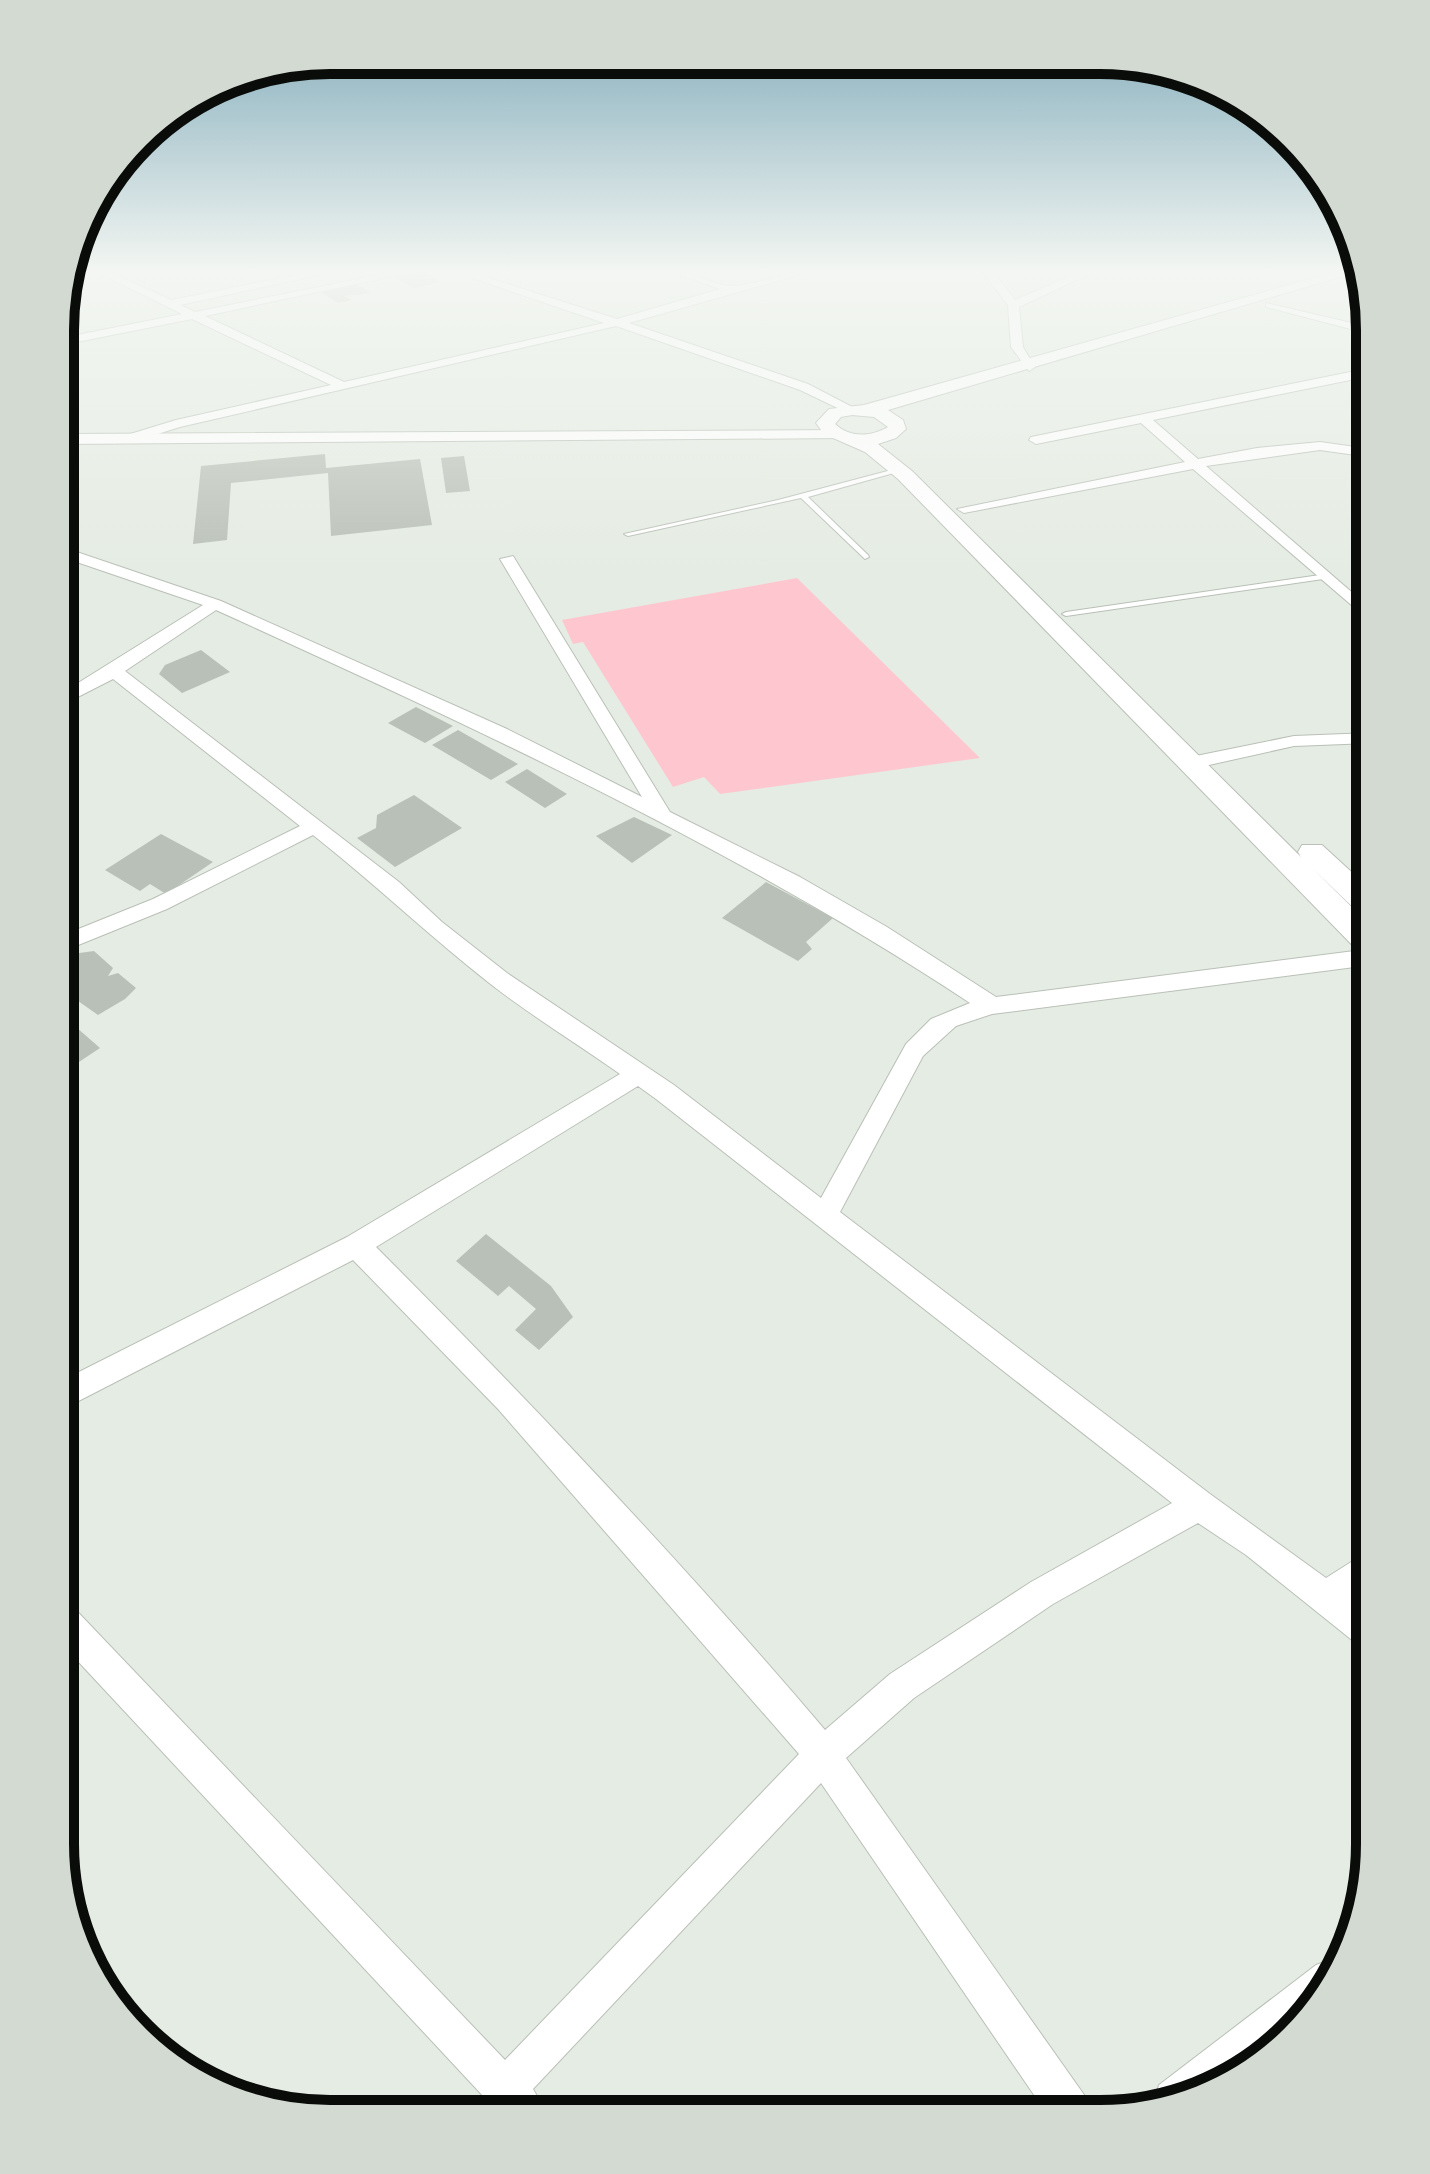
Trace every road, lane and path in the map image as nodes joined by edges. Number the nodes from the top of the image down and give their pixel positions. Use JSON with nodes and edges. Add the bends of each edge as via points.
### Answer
{"nodes":[{"id":1,"x":317,"y":373,"type":"edge"},
{"id":2,"x":392,"y":373,"type":"edge"},
{"id":3,"x":766,"y":373,"type":"edge"},
{"id":4,"x":1004,"y":373,"type":"edge"},
{"id":5,"x":1031,"y":373,"type":"edge"},
{"id":6,"x":1356,"y":375,"type":"edge"},
{"id":7,"x":341,"y":385,"type":"junction"},
{"id":8,"x":860,"y":410,"type":"junction"},
{"id":9,"x":830,"y":417,"type":"junction"},
{"id":10,"x":1143,"y":418,"type":"junction"},
{"id":11,"x":895,"y":428,"type":"junction"},
{"id":12,"x":760,"y":435,"type":"junction"},
{"id":13,"x":845,"y":437,"type":"junction"},
{"id":14,"x":132,"y":438,"type":"junction"},
{"id":15,"x":74,"y":439,"type":"edge"},
{"id":16,"x":1036,"y":440,"type":"dead end"},
{"id":17,"x":1356,"y":450,"type":"edge"},
{"id":18,"x":1193,"y":465,"type":"junction"},
{"id":19,"x":899,"y":470,"type":"junction"},
{"id":20,"x":802,"y":495,"type":"junction"},
{"id":21,"x":964,"y":509,"type":"junction"},
{"id":22,"x":628,"y":534,"type":"dead end"},
{"id":23,"x":74,"y":556,"type":"edge"},
{"id":24,"x":865,"y":557,"type":"dead end"},
{"id":25,"x":508,"y":559,"type":"dead end"},
{"id":26,"x":1327,"y":576,"type":"junction"},
{"id":27,"x":1356,"y":603,"type":"edge"},
{"id":28,"x":215,"y":604,"type":"junction"},
{"id":29,"x":1066,"y":614,"type":"junction"},
{"id":30,"x":114,"y":671,"type":"junction"},
{"id":31,"x":74,"y":693,"type":"edge"},
{"id":32,"x":1356,"y":739,"type":"edge"},
{"id":33,"x":1202,"y":760,"type":"junction"},
{"id":34,"x":667,"y":820,"type":"junction"},
{"id":35,"x":313,"y":827,"type":"junction"},
{"id":36,"x":1356,"y":894,"type":"edge"},
{"id":37,"x":1356,"y":928,"type":"edge"},
{"id":38,"x":74,"y":940,"type":"edge"},
{"id":39,"x":1356,"y":959,"type":"edge"},
{"id":40,"x":992,"y":1006,"type":"junction"},
{"id":41,"x":639,"y":1074,"type":"junction"},
{"id":42,"x":825,"y":1215,"type":"junction"},
{"id":43,"x":356,"y":1245,"type":"junction"},
{"id":44,"x":74,"y":1389,"type":"edge"},
{"id":45,"x":1199,"y":1505,"type":"junction"},
{"id":46,"x":1355,"y":1577,"type":"edge"},
{"id":47,"x":1327,"y":1597,"type":"junction"},
{"id":48,"x":1355,"y":1620,"type":"edge"},
{"id":49,"x":74,"y":1633,"type":"edge"},
{"id":50,"x":823,"y":1755,"type":"junction"},
{"id":51,"x":1303,"y":2000,"type":"edge"},
{"id":52,"x":1205,"y":2077,"type":"edge"},
{"id":53,"x":514,"y":2100,"type":"edge"},
{"id":54,"x":516,"y":2100,"type":"edge"},
{"id":55,"x":1062,"y":2100,"type":"edge"}],
"edges":[{"from":1,"to":7,"type":"street"},
{"from":2,"to":7,"type":"street"},
{"from":3,"to":8,"type":"street"},
{"from":4,"to":8,"type":"main road"},
{"from":5,"to":11,"type":"main road","via":[[946,400]]},
{"from":6,"to":10,"type":"street"},
{"from":7,"to":14,"type":"street"},
{"from":8,"to":9,"type":"main road"},
{"from":8,"to":11,"type":"main road","via":[[888,415]]},
{"from":9,"to":12,"type":"street"},
{"from":9,"to":13,"type":"main road","via":[[825,423],[828,430]]},
{"from":10,"to":16,"type":"street"},
{"from":10,"to":18,"type":"street"},
{"from":11,"to":13,"type":"main road","via":[[868,440]]},
{"from":11,"to":21,"type":"main road"},
{"from":12,"to":13,"type":"street"},
{"from":12,"to":14,"type":"street"},
{"from":13,"to":19,"type":"main road","via":[[872,448]]},
{"from":14,"to":15,"type":"street"},
{"from":17,"to":18,"type":"street","via":[[1294,448]]},
{"from":18,"to":21,"type":"street"},
{"from":18,"to":26,"type":"street"},
{"from":19,"to":20,"type":"lane"},
{"from":19,"to":33,"type":"main road"},
{"from":20,"to":22,"type":"lane"},
{"from":20,"to":24,"type":"lane"},
{"from":21,"to":29,"type":"main road"},
{"from":23,"to":28,"type":"street"},
{"from":25,"to":34,"type":"street"},
{"from":26,"to":27,"type":"street"},
{"from":26,"to":29,"type":"lane"},
{"from":28,"to":30,"type":"street"},
{"from":28,"to":34,"type":"street","via":[[501,733]]},
{"from":29,"to":33,"type":"main road"},
{"from":30,"to":31,"type":"street"},
{"from":30,"to":35,"type":"street"},
{"from":32,"to":33,"type":"street","via":[[1294,741]]},
{"from":33,"to":36,"type":"main road"},
{"from":33,"to":37,"type":"main road"},
{"from":34,"to":40,"type":"street","via":[[793,882]]},
{"from":35,"to":38,"type":"street","via":[[160,904]]},
{"from":35,"to":41,"type":"street","via":[[499,979]]},
{"from":39,"to":40,"type":"street"},
{"from":40,"to":42,"type":"street","via":[[956,1014],[927,1032]]},
{"from":41,"to":42,"type":"street"},
{"from":41,"to":43,"type":"street"},
{"from":42,"to":45,"type":"street"},
{"from":43,"to":44,"type":"street"},
{"from":43,"to":50,"type":"street","via":[[508,1399]]},
{"from":45,"to":47,"type":"street"},
{"from":45,"to":50,"type":"street","via":[[973,1636],[902,1686]]},
{"from":46,"to":47,"type":"street"},
{"from":47,"to":48,"type":"street"},
{"from":49,"to":53,"type":"street"},
{"from":50,"to":54,"type":"street"},
{"from":50,"to":55,"type":"street"},
{"from":51,"to":52,"type":"street"}]}
